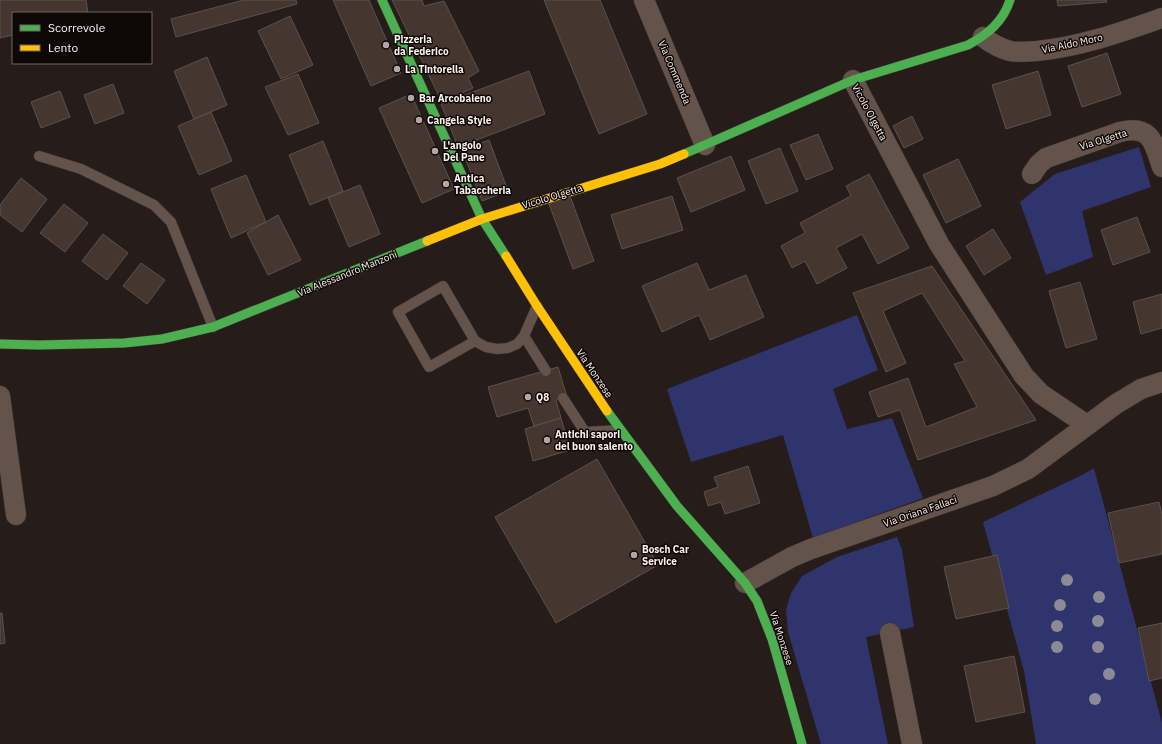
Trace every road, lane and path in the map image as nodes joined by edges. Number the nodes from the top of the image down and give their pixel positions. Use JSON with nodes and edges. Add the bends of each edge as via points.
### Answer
{"nodes":[{"id":1,"x":382,"y":0,"type":"edge"},
{"id":2,"x":644,"y":0,"type":"edge"},
{"id":3,"x":1010,"y":0,"type":"edge"},
{"id":4,"x":1162,"y":18,"type":"edge"},
{"id":5,"x":983,"y":37,"type":"junction"},
{"id":6,"x":858,"y":78,"type":"junction"},
{"id":7,"x":705,"y":145,"type":"junction"},
{"id":8,"x":39,"y":156,"type":"dead end"},
{"id":9,"x":1162,"y":167,"type":"edge"},
{"id":10,"x":1032,"y":174,"type":"dead end"},
{"id":11,"x":482,"y":219,"type":"junction"},
{"id":12,"x":537,"y":306,"type":"junction"},
{"id":13,"x":213,"y":327,"type":"junction"},
{"id":14,"x":524,"y":336,"type":"junction"},
{"id":15,"x":475,"y":341,"type":"junction"},
{"id":16,"x":0,"y":344,"type":"edge"},
{"id":17,"x":546,"y":371,"type":"dead end"},
{"id":18,"x":1162,"y":382,"type":"edge"},
{"id":19,"x":0,"y":396,"type":"edge"},
{"id":20,"x":563,"y":398,"type":"dead end"},
{"id":21,"x":1087,"y":425,"type":"junction"},
{"id":22,"x":620,"y":430,"type":"junction"},
{"id":23,"x":16,"y":515,"type":"dead end"},
{"id":24,"x":745,"y":583,"type":"junction"},
{"id":25,"x":890,"y":633,"type":"dead end"},
{"id":26,"x":802,"y":744,"type":"edge"},
{"id":27,"x":912,"y":744,"type":"edge"}],
"edges":[{"from":1,"to":11,"type":"street","name":"Via Monzese"},
{"from":2,"to":7,"type":"street","name":"Via Commenda"},
{"from":3,"to":5,"type":"street","name":"Vicolo Olgetta","via":[[1003,18]]},
{"from":4,"to":5,"type":"street","name":"Via Aldo Moro","via":[[1095,39],[1042,50],[1011,51],[995,46]]},
{"from":5,"to":6,"type":"street","name":"Vicolo Olgetta","via":[[968,45]]},
{"from":6,"to":7,"type":"street","name":"Vicolo Olgetta"},
{"from":6,"to":21,"type":"street","name":"Vicolo Olgetta","via":[[939,244],[1024,376],[1041,394]]},
{"from":7,"to":11,"type":"street","name":"Vicolo Olgetta","via":[[660,164]]},
{"from":8,"to":13,"type":"lane","via":[[81,169],[154,205],[171,222]]},
{"from":9,"to":10,"type":"street","name":"Via Olgetta","via":[[1152,138],[1142,132],[1130,130],[1046,158]]},
{"from":11,"to":12,"type":"street","name":"Via Monzese"},
{"from":11,"to":13,"type":"street","name":"Via Alessandro Manzoni"},
{"from":12,"to":14,"type":"lane"},
{"from":12,"to":22,"type":"street","name":"Via Monzese"},
{"from":13,"to":16,"type":"street","name":"Via Alessandro Manzoni","via":[[162,339],[130,343]]},
{"from":14,"to":15,"type":"lane","via":[[517,344],[508,348],[486,347]]},
{"from":14,"to":17,"type":"lane"},
{"from":15,"to":15,"type":"lane","via":[[443,286],[398,312],[429,367]]},
{"from":18,"to":21,"type":"street","via":[[1141,389]]},
{"from":19,"to":23,"type":"street"},
{"from":20,"to":22,"type":"lane","via":[[585,432]]},
{"from":21,"to":24,"type":"street","name":"Via Oriana Fallaci","via":[[1028,469],[1011,478],[817,547],[792,557]]},
{"from":22,"to":24,"type":"street","name":"Via Monzese","via":[[677,506]]},
{"from":24,"to":26,"type":"street","name":"Via Monzese","via":[[757,601],[768,627]]},
{"from":25,"to":27,"type":"street"}]}
